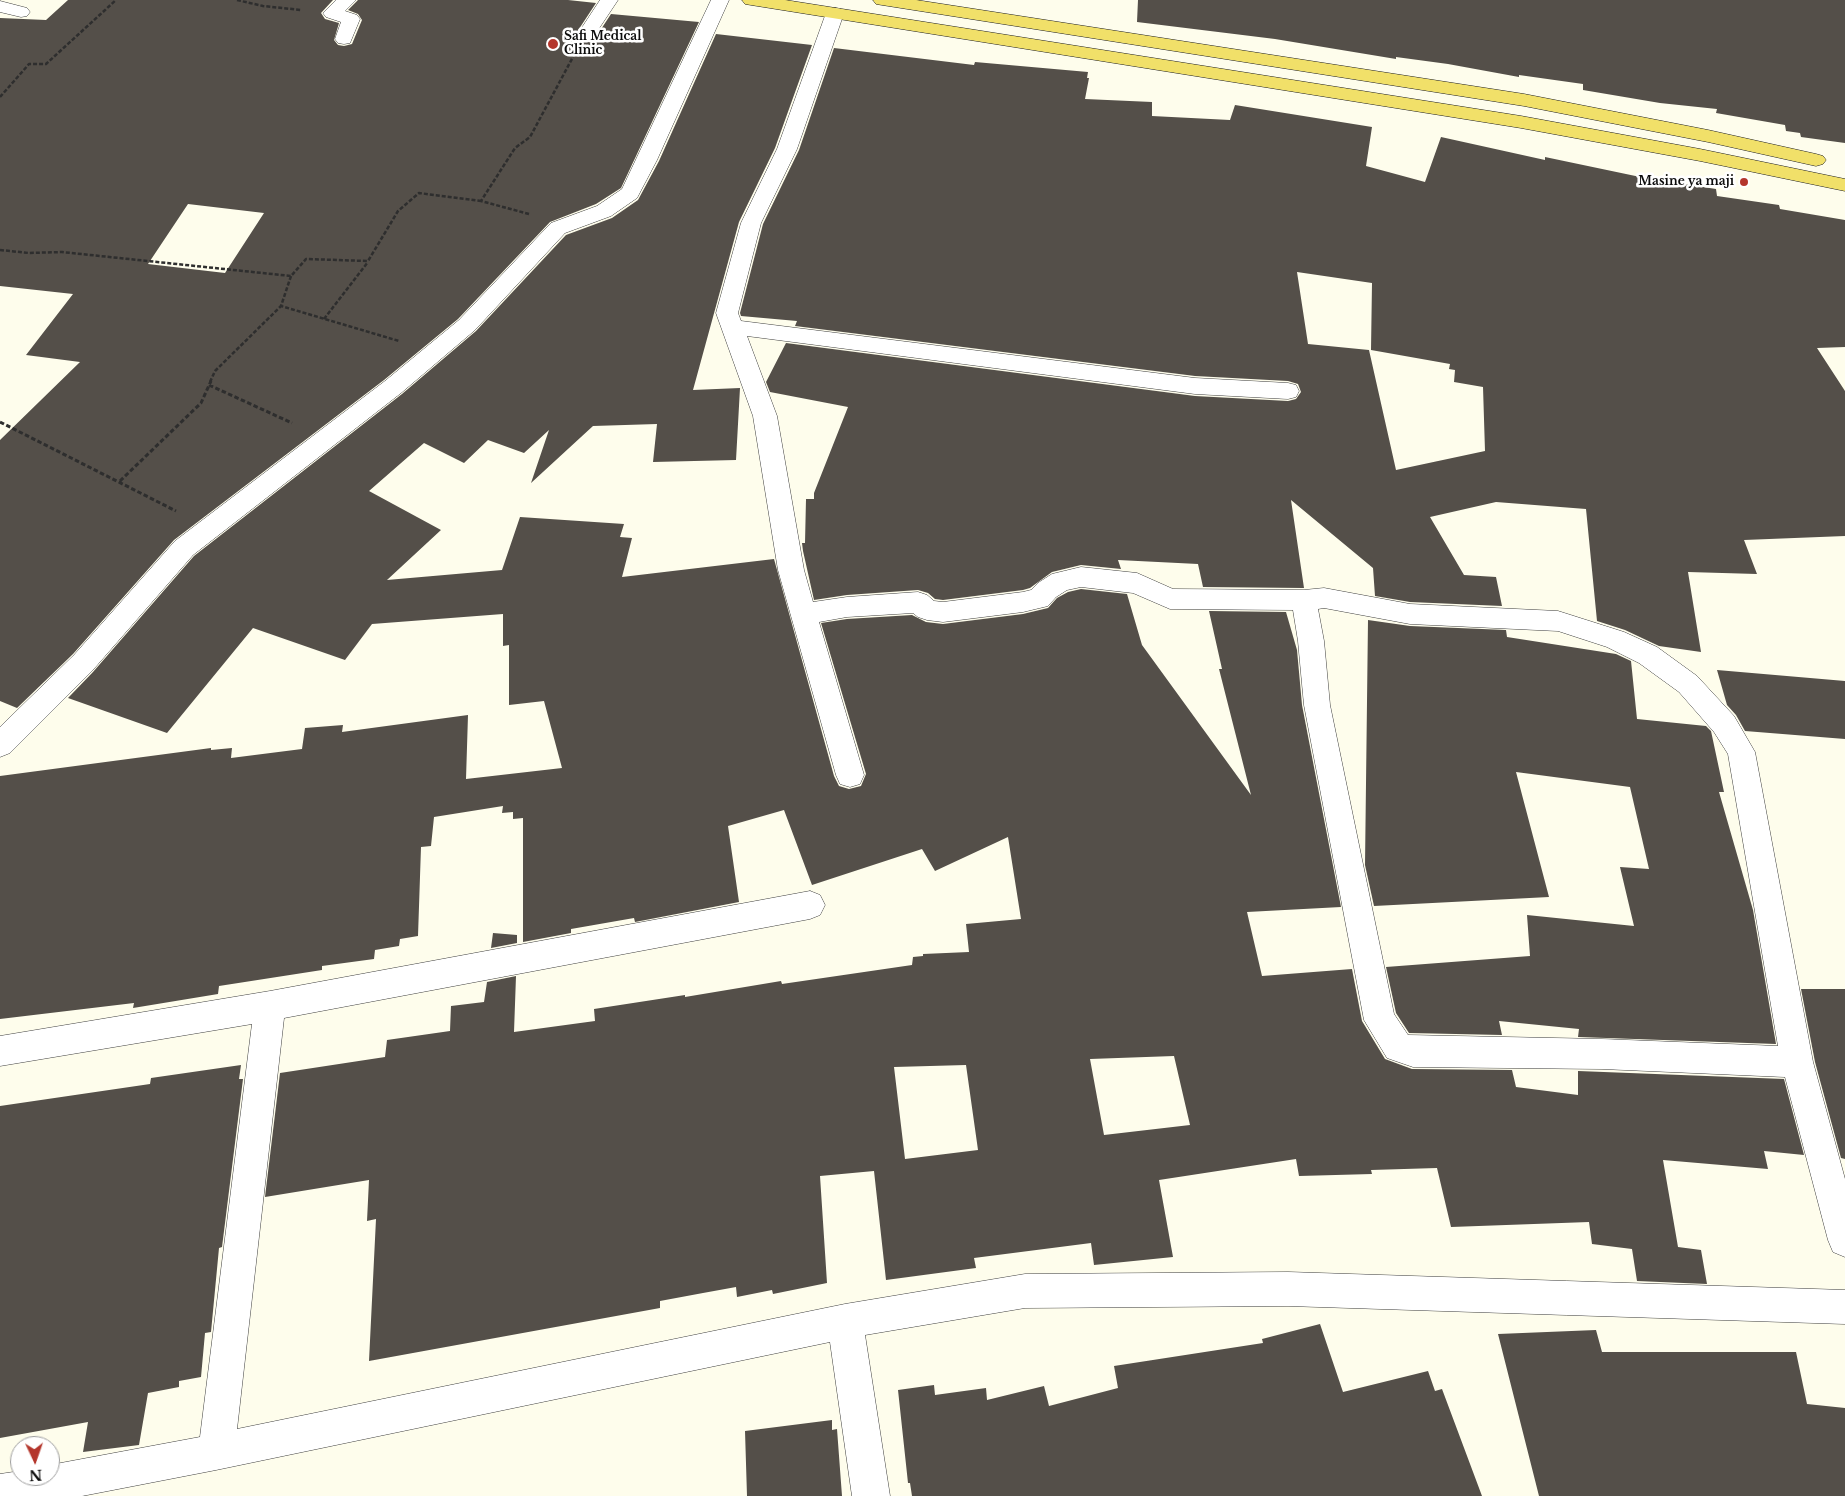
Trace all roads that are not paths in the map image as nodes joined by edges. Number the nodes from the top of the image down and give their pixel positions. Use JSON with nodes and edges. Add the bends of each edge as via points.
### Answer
{"nodes":[{"id":1,"x":347,"y":0,"type":"edge"},
{"id":2,"x":610,"y":0,"type":"edge"},
{"id":3,"x":720,"y":0,"type":"edge"},
{"id":4,"x":750,"y":0,"type":"edge"},
{"id":5,"x":882,"y":0,"type":"edge"},
{"id":6,"x":0,"y":6,"type":"edge"},
{"id":7,"x":21,"y":12,"type":"dead end"},
{"id":8,"x":835,"y":13,"type":"junction"},
{"id":9,"x":586,"y":35,"type":"road end"},
{"id":10,"x":344,"y":39,"type":"dead end"},
{"id":11,"x":1836,"y":165,"type":"dead end"},
{"id":12,"x":1845,"y":185,"type":"edge"},
{"id":13,"x":732,"y":327,"type":"junction"},
{"id":14,"x":1288,"y":392,"type":"dead end"},
{"id":15,"x":1304,"y":600,"type":"junction"},
{"id":16,"x":804,"y":614,"type":"junction"},
{"id":17,"x":0,"y":745,"type":"edge"},
{"id":18,"x":850,"y":775,"type":"dead end"},
{"id":19,"x":810,"y":905,"type":"dead end"},
{"id":20,"x":270,"y":1006,"type":"junction"},
{"id":21,"x":0,"y":1051,"type":"edge"},
{"id":22,"x":1797,"y":1062,"type":"junction"},
{"id":23,"x":1845,"y":1240,"type":"edge"},
{"id":24,"x":1845,"y":1307,"type":"edge"},
{"id":25,"x":845,"y":1321,"type":"junction"},
{"id":26,"x":216,"y":1452,"type":"junction"},
{"id":27,"x":0,"y":1493,"type":"edge"},
{"id":28,"x":871,"y":1496,"type":"edge"}],
"edges":[{"from":1,"to":10,"type":"street","via":[[332,13],[351,19]]},
{"from":2,"to":9,"type":"street"},
{"from":3,"to":17,"type":"street","via":[[630,193],[604,211],[558,228],[467,325],[184,548],[83,663]]},
{"from":4,"to":8,"type":"main road"},
{"from":5,"to":11,"type":"main road","via":[[1524,100]]},
{"from":6,"to":7,"type":"street"},
{"from":8,"to":12,"type":"main road","via":[[1521,122]]},
{"from":8,"to":13,"type":"street","via":[[787,149],[751,223],[727,313]]},
{"from":13,"to":14,"type":"street","via":[[1195,386]]},
{"from":13,"to":16,"type":"street","via":[[765,416],[790,570]]},
{"from":15,"to":16,"type":"street","via":[[1170,599],[1137,583],[1081,577],[1060,581],[1039,599],[1023,602],[943,612],[927,610],[918,602]]},
{"from":15,"to":22,"type":"street","via":[[1324,598],[1410,614],[1558,621],[1615,639],[1648,655],[1688,684],[1724,724],[1740,752]]},
{"from":15,"to":22,"type":"street","via":[[1317,705],[1380,1020],[1398,1047],[1413,1052],[1602,1054]]},
{"from":16,"to":18,"type":"street"},
{"from":19,"to":20,"type":"street"},
{"from":20,"to":21,"type":"street"},
{"from":20,"to":26,"type":"street"},
{"from":22,"to":23,"type":"street"},
{"from":24,"to":25,"type":"street","via":[[1288,1289],[1025,1291]]},
{"from":25,"to":26,"type":"street"},
{"from":25,"to":28,"type":"street"},
{"from":26,"to":27,"type":"street"}]}
